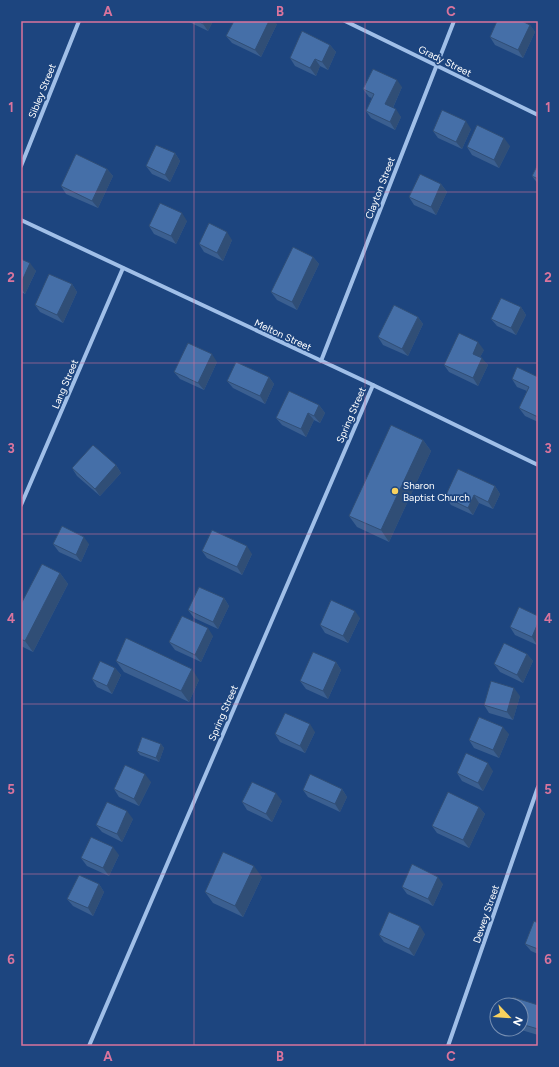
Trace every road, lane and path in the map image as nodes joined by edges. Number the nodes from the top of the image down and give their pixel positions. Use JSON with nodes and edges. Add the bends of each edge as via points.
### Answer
{"nodes":[{"id":1,"x":79,"y":21,"type":"edge"},
{"id":2,"x":345,"y":21,"type":"edge"},
{"id":3,"x":454,"y":21,"type":"edge"},
{"id":4,"x":436,"y":65,"type":"junction"},
{"id":5,"x":538,"y":115,"type":"edge"},
{"id":6,"x":21,"y":166,"type":"edge"},
{"id":7,"x":21,"y":220,"type":"edge"},
{"id":8,"x":123,"y":268,"type":"junction"},
{"id":9,"x":321,"y":361,"type":"junction"},
{"id":10,"x":372,"y":385,"type":"junction"},
{"id":11,"x":538,"y":465,"type":"edge"},
{"id":12,"x":21,"y":505,"type":"edge"},
{"id":13,"x":538,"y":787,"type":"edge"},
{"id":14,"x":89,"y":1046,"type":"edge"},
{"id":15,"x":448,"y":1046,"type":"edge"}],
"edges":[{"from":1,"to":6,"type":"street","name":"Sibley Street"},
{"from":2,"to":4,"type":"street","name":"Grady Street"},
{"from":3,"to":4,"type":"street","name":"Clayton Street"},
{"from":4,"to":5,"type":"street","name":"Grady Street"},
{"from":4,"to":9,"type":"street","name":"Clayton Street"},
{"from":7,"to":8,"type":"street","name":"Melton Street"},
{"from":8,"to":9,"type":"street","name":"Melton Street"},
{"from":8,"to":12,"type":"street","name":"Lang Street"},
{"from":9,"to":10,"type":"street","name":"Melton Street"},
{"from":10,"to":11,"type":"street","name":"Melton Street"},
{"from":10,"to":14,"type":"street","name":"Spring Street"},
{"from":13,"to":15,"type":"street","name":"Dewey Street"}]}
